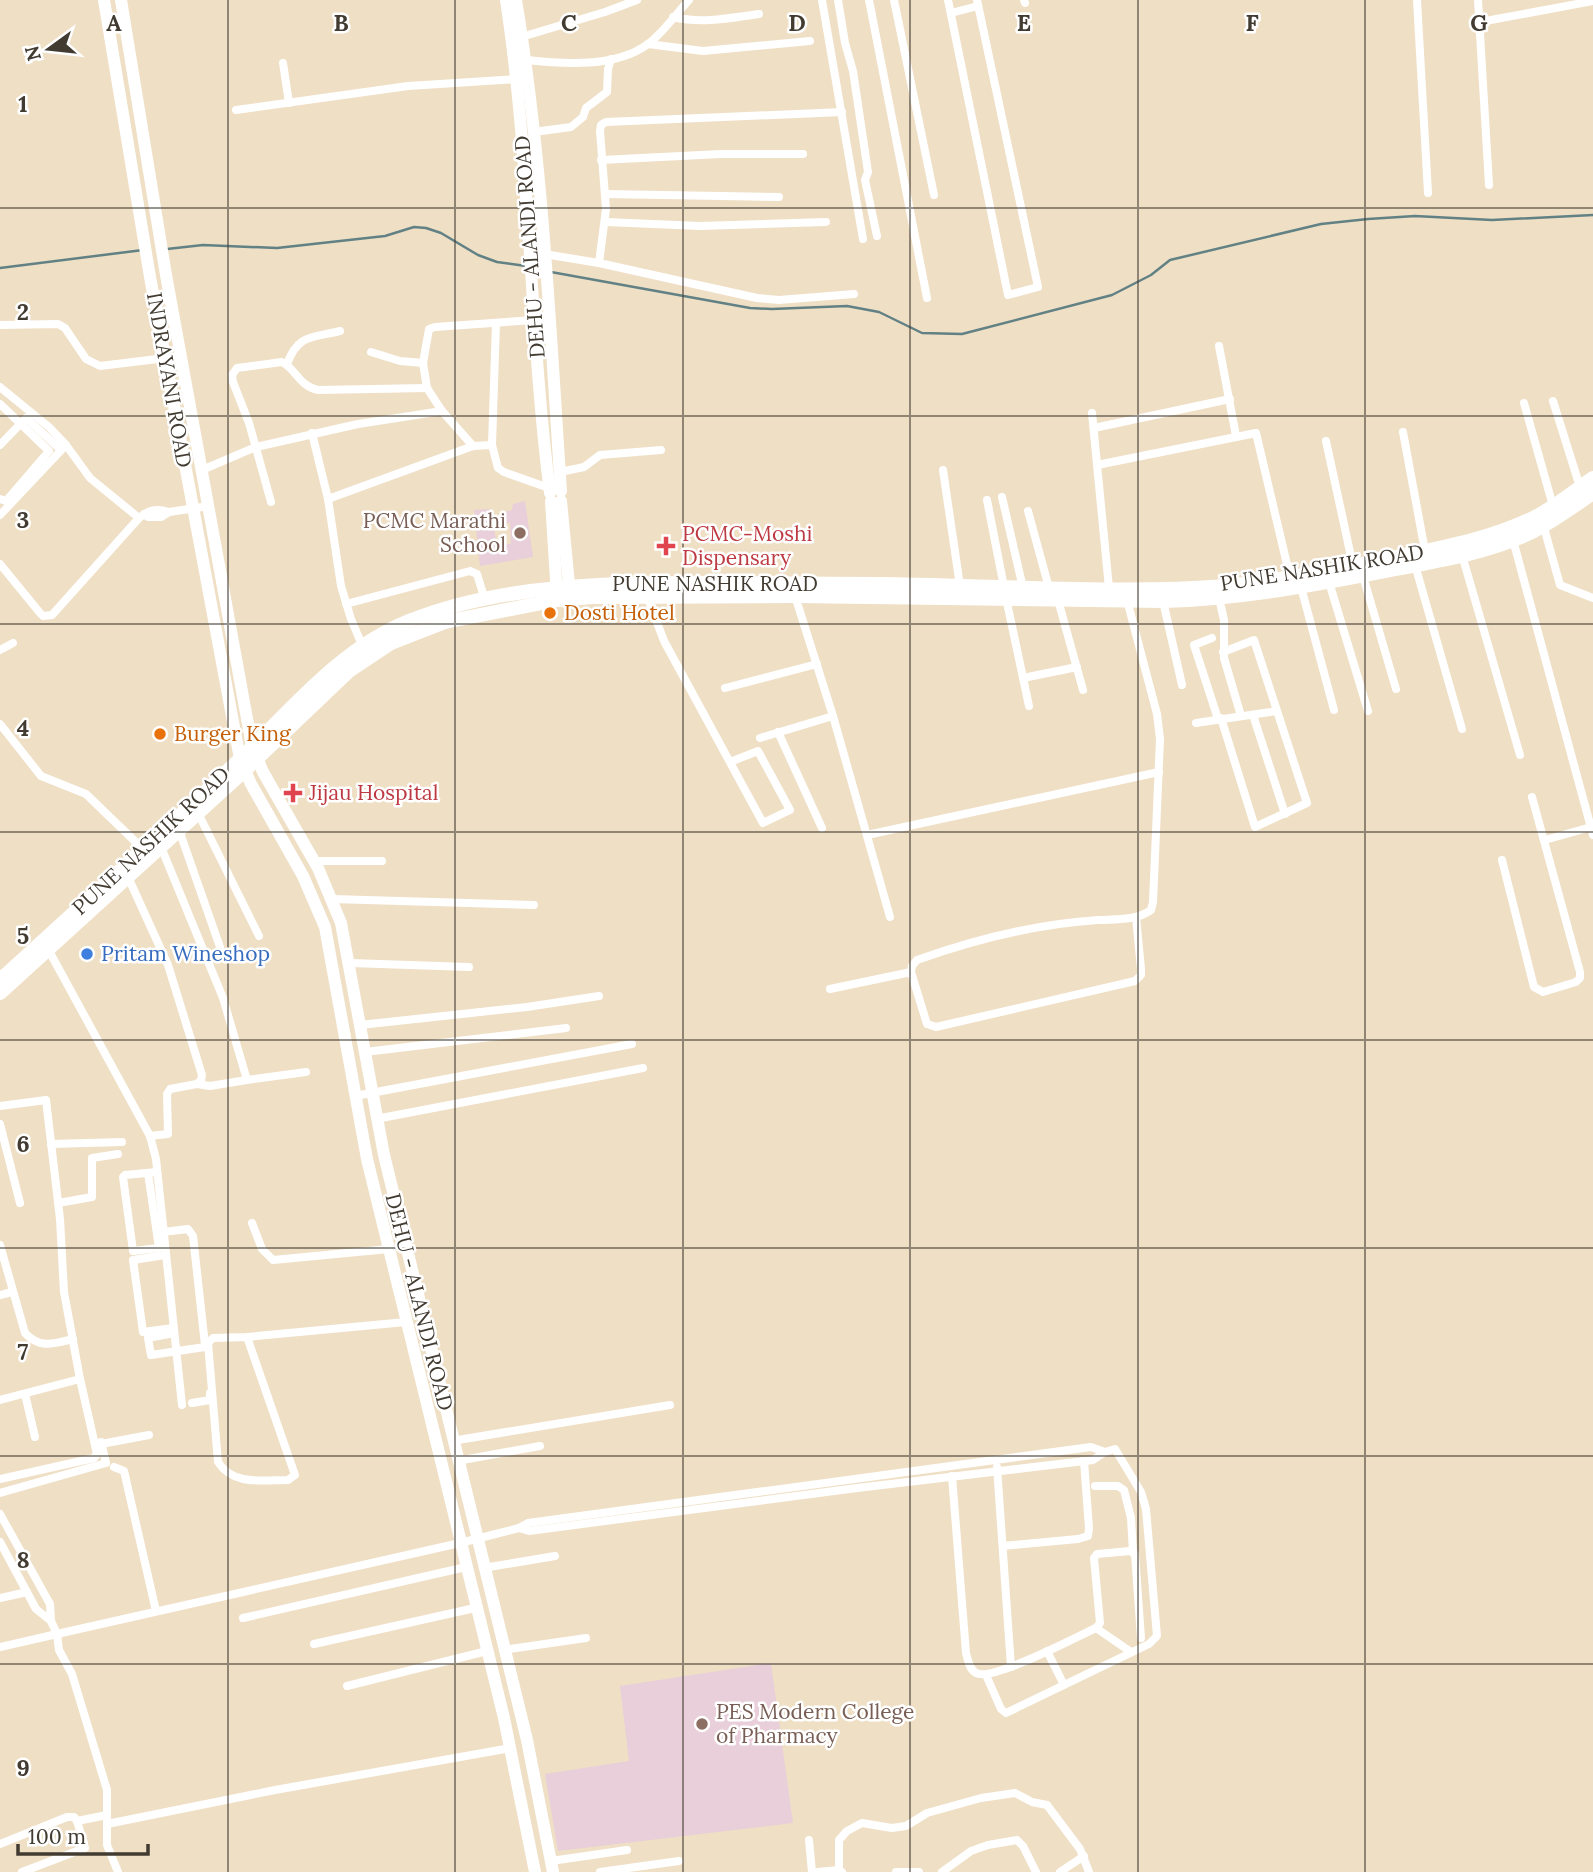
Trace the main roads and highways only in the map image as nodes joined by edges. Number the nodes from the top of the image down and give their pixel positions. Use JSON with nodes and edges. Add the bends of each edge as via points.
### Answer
{"nodes":[{"id":1,"x":104,"y":0,"type":"edge"},
{"id":2,"x":121,"y":0,"type":"edge"},
{"id":3,"x":506,"y":0,"type":"edge"},
{"id":4,"x":516,"y":0,"type":"edge"},
{"id":5,"x":517,"y":38,"type":"junction"},
{"id":6,"x":523,"y":79,"type":"junction"},
{"id":7,"x":1593,"y":478,"type":"edge"},
{"id":8,"x":1587,"y":490,"type":"edge"},
{"id":9,"x":554,"y":495,"type":"junction"},
{"id":10,"x":1542,"y":520,"type":"junction"},
{"id":11,"x":1358,"y":571,"type":"junction"},
{"id":12,"x":1295,"y":582,"type":"junction"},
{"id":13,"x":563,"y":593,"type":"junction"},
{"id":14,"x":1005,"y":593,"type":"junction"},
{"id":15,"x":1054,"y":594,"type":"junction"},
{"id":16,"x":255,"y":753,"type":"junction"},
{"id":17,"x":242,"y":765,"type":"junction"},
{"id":18,"x":0,"y":980,"type":"edge"},
{"id":19,"x":0,"y":993,"type":"edge"},
{"id":20,"x":552,"y":1866,"type":"edge"},
{"id":21,"x":535,"y":1872,"type":"edge"}],
"edges":[{"from":1,"to":17,"type":"main road","name":"INDRAYANI ROAD","via":[[145,250]]},
{"from":2,"to":16,"type":"main road","name":"INDRAYANI ROAD"},
{"from":3,"to":5,"type":"main road","name":"DEHU - ALANDI ROAD"},
{"from":4,"to":5,"type":"main road","name":"DEHU - ALANDI ROAD"},
{"from":5,"to":6,"type":"main road","name":"DEHU - ALANDI ROAD"},
{"from":5,"to":6,"type":"main road","name":"DEHU - ALANDI ROAD","via":[[526,60]]},
{"from":6,"to":9,"type":"main road","name":"DEHU - ALANDI ROAD","via":[[534,320]]},
{"from":6,"to":9,"type":"main road","name":"DEHU - ALANDI ROAD","via":[[534,132],[544,254],[560,472]]},
{"from":7,"to":8,"type":"highway","name":"PUNE NASHIK ROAD"},
{"from":8,"to":10,"type":"highway","name":"PUNE NASHIK ROAD"},
{"from":8,"to":10,"type":"highway","name":"PUNE NASHIK ROAD","via":[[1553,506]]},
{"from":9,"to":13,"type":"main road","name":"DEHU - ALANDI ROAD"},
{"from":10,"to":11,"type":"highway","name":"PUNE NASHIK ROAD"},
{"from":10,"to":11,"type":"highway","name":"PUNE NASHIK ROAD","via":[[1513,540],[1462,555]]},
{"from":11,"to":12,"type":"highway","name":"PUNE NASHIK ROAD"},
{"from":11,"to":12,"type":"highway","name":"PUNE NASHIK ROAD","via":[[1329,582]]},
{"from":12,"to":15,"type":"highway","name":"PUNE NASHIK ROAD"},
{"from":12,"to":15,"type":"highway","name":"PUNE NASHIK ROAD","via":[[1219,598],[1163,601]]},
{"from":13,"to":14,"type":"highway","name":"PUNE NASHIK ROAD"},
{"from":13,"to":14,"type":"highway","name":"PUNE NASHIK ROAD","via":[[678,583],[960,586]]},
{"from":13,"to":16,"type":"highway","name":"PUNE NASHIK ROAD","via":[[445,622],[391,643],[349,671]]},
{"from":13,"to":16,"type":"highway","name":"PUNE NASHIK ROAD","via":[[485,600],[410,621],[362,645],[335,666]]},
{"from":14,"to":15,"type":"highway","name":"PUNE NASHIK ROAD"},
{"from":14,"to":15,"type":"highway","name":"PUNE NASHIK ROAD","via":[[1023,588]]},
{"from":16,"to":17,"type":"highway","name":"PUNE NASHIK ROAD"},
{"from":16,"to":20,"type":"main road","name":"DEHU - ALANDI ROAD","via":[[314,861],[341,923],[376,1119],[527,1740]]},
{"from":17,"to":18,"type":"highway","name":"PUNE NASHIK ROAD"},
{"from":17,"to":19,"type":"highway","name":"PUNE NASHIK ROAD","via":[[198,813]]},
{"from":17,"to":21,"type":"main road","name":"DEHU - ALANDI ROAD","via":[[303,876],[325,928],[355,1096],[511,1748]]}]}
